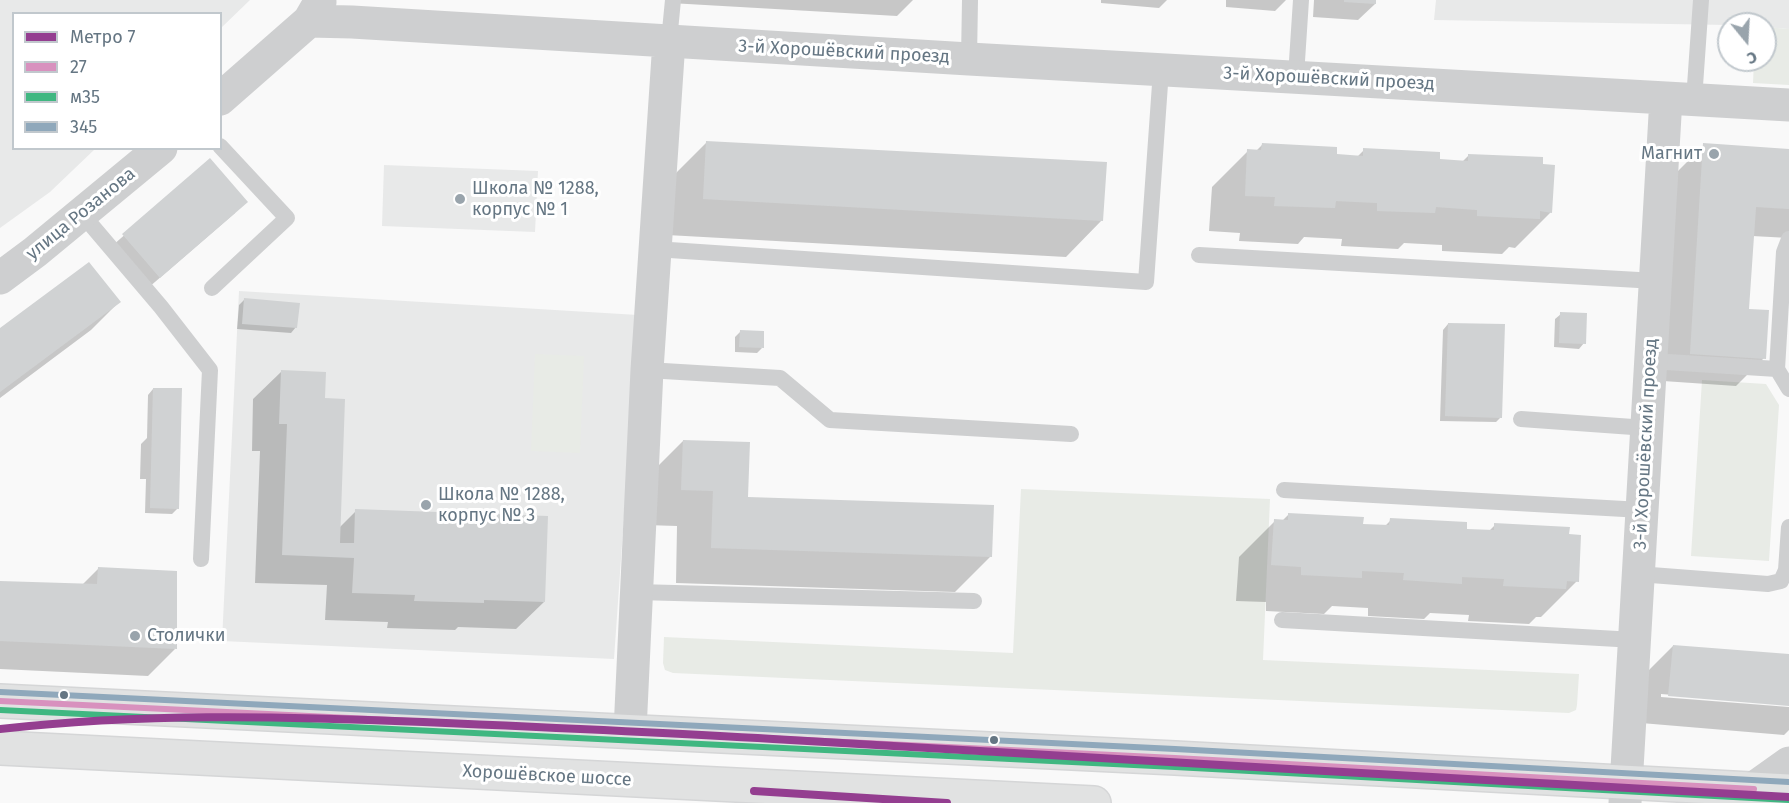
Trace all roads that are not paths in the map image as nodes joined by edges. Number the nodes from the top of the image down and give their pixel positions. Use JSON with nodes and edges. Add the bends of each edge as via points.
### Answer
{"nodes":[{"id":1,"x":673,"y":0,"type":"edge"},
{"id":2,"x":970,"y":0,"type":"edge"},
{"id":3,"x":1301,"y":0,"type":"edge"},
{"id":4,"x":1701,"y":0,"type":"edge"},
{"id":5,"x":315,"y":11,"type":"edge"},
{"id":6,"x":669,"y":41,"type":"junction"},
{"id":7,"x":969,"y":59,"type":"junction"},
{"id":8,"x":1161,"y":70,"type":"junction"},
{"id":9,"x":1296,"y":76,"type":"junction"},
{"id":10,"x":222,"y":97,"type":"edge"},
{"id":11,"x":1680,"y":99,"type":"junction"},
{"id":12,"x":1789,"y":105,"type":"edge"},
{"id":13,"x":222,"y":148,"type":"edge"},
{"id":14,"x":159,"y":150,"type":"edge"},
{"id":15,"x":82,"y":214,"type":"junction"},
{"id":16,"x":1789,"y":239,"type":"edge"},
{"id":17,"x":655,"y":249,"type":"junction"},
{"id":18,"x":1199,"y":255,"type":"dead end"},
{"id":19,"x":0,"y":278,"type":"edge"},
{"id":20,"x":1656,"y":281,"type":"junction"},
{"id":21,"x":212,"y":288,"type":"dead end"},
{"id":22,"x":1651,"y":361,"type":"junction"},
{"id":23,"x":1777,"y":369,"type":"junction"},
{"id":24,"x":647,"y":370,"type":"junction"},
{"id":25,"x":1789,"y":389,"type":"edge"},
{"id":26,"x":1521,"y":419,"type":"dead end"},
{"id":27,"x":1647,"y":428,"type":"junction"},
{"id":28,"x":1071,"y":434,"type":"dead end"},
{"id":29,"x":1284,"y":490,"type":"dead end"},
{"id":30,"x":1642,"y":510,"type":"junction"},
{"id":31,"x":1789,"y":527,"type":"edge"},
{"id":32,"x":201,"y":559,"type":"dead end"},
{"id":33,"x":1638,"y":574,"type":"junction"},
{"id":34,"x":637,"y":592,"type":"junction"},
{"id":35,"x":974,"y":601,"type":"dead end"},
{"id":36,"x":1282,"y":620,"type":"dead end"},
{"id":37,"x":1635,"y":640,"type":"junction"},
{"id":38,"x":0,"y":701,"type":"edge"},
{"id":39,"x":630,"y":731,"type":"junction"},
{"id":40,"x":0,"y":748,"type":"edge"},
{"id":41,"x":1789,"y":763,"type":"edge"},
{"id":42,"x":1632,"y":789,"type":"edge"},
{"id":43,"x":1789,"y":791,"type":"edge"},
{"id":44,"x":1743,"y":796,"type":"edge"},
{"id":45,"x":881,"y":798,"type":"edge"},
{"id":46,"x":1094,"y":803,"type":"edge"},
{"id":47,"x":1671,"y":803,"type":"edge"}],
"edges":[{"from":1,"to":6,"type":"lane"},
{"from":2,"to":7,"type":"lane"},
{"from":3,"to":9,"type":"lane"},
{"from":4,"to":11,"type":"lane"},
{"from":5,"to":6,"type":"street","name":"3-й Хорошёвский проезд","via":[[352,22]]},
{"from":5,"to":10,"type":"street"},
{"from":6,"to":7,"type":"street","name":"3-й Хорошёвский проезд"},
{"from":6,"to":17,"type":"street"},
{"from":7,"to":8,"type":"street","name":"3-й Хорошёвский проезд"},
{"from":8,"to":9,"type":"street","name":"3-й Хорошёвский проезд"},
{"from":8,"to":17,"type":"lane","via":[[1146,282]]},
{"from":9,"to":11,"type":"street","name":"3-й Хорошёвский проезд"},
{"from":11,"to":12,"type":"street"},
{"from":11,"to":20,"type":"street","name":"3-й Хорошёвский проезд"},
{"from":13,"to":21,"type":"lane","via":[[287,218]]},
{"from":14,"to":15,"type":"street","name":"улица Розанова"},
{"from":15,"to":19,"type":"street","name":"улица Розанова"},
{"from":15,"to":32,"type":"lane","via":[[210,370]]},
{"from":16,"to":23,"type":"lane","via":[[1784,252]]},
{"from":17,"to":24,"type":"street"},
{"from":18,"to":20,"type":"lane"},
{"from":20,"to":22,"type":"street","name":"3-й Хорошёвский проезд"},
{"from":22,"to":23,"type":"lane"},
{"from":22,"to":27,"type":"street","name":"3-й Хорошёвский проезд"},
{"from":23,"to":25,"type":"lane"},
{"from":24,"to":28,"type":"lane","via":[[780,378],[830,420]]},
{"from":24,"to":34,"type":"street"},
{"from":26,"to":27,"type":"lane"},
{"from":27,"to":30,"type":"street","name":"3-й Хорошёвский проезд"},
{"from":29,"to":30,"type":"lane"},
{"from":30,"to":33,"type":"street","name":"3-й Хорошёвский проезд"},
{"from":31,"to":33,"type":"lane","via":[[1782,581],[1768,584]]},
{"from":33,"to":37,"type":"street","name":"3-й Хорошёвский проезд"},
{"from":34,"to":35,"type":"lane"},
{"from":34,"to":39,"type":"street"},
{"from":36,"to":37,"type":"lane"},
{"from":37,"to":42,"type":"street","name":"3-й Хорошёвский проезд"},
{"from":38,"to":39,"type":"main road"},
{"from":39,"to":42,"type":"main road"},
{"from":40,"to":45,"type":"main road","name":"Хорошёвское шоссе"},
{"from":41,"to":44,"type":"street"},
{"from":42,"to":44,"type":"main road"},
{"from":42,"to":47,"type":"street","via":[[1661,793]]},
{"from":43,"to":44,"type":"main road"},
{"from":45,"to":46,"type":"main road","name":"Хорошёвское шоссе"}]}
